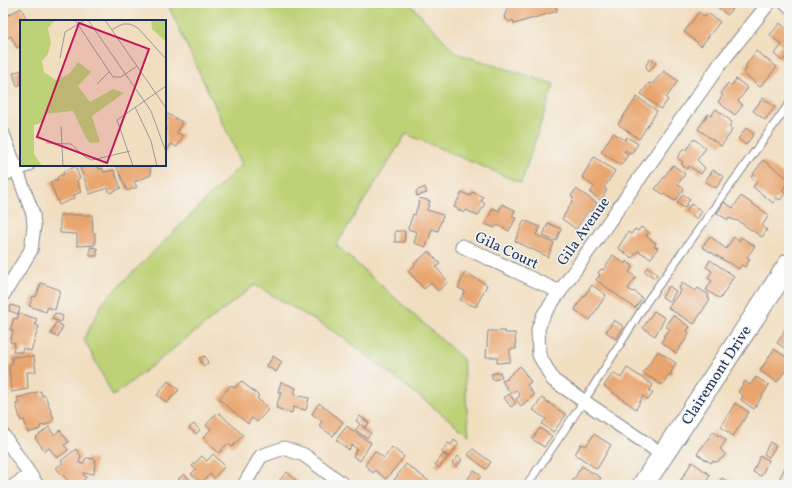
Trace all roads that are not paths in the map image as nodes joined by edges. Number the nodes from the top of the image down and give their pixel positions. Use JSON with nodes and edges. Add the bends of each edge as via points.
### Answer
{"nodes":[{"id":1,"x":769,"y":3,"type":"edge"},
{"id":2,"x":786,"y":3,"type":"edge"},
{"id":3,"x":789,"y":6,"type":"edge"},
{"id":4,"x":789,"y":104,"type":"edge"},
{"id":5,"x":3,"y":134,"type":"edge"},
{"id":6,"x":20,"y":164,"type":"edge"},
{"id":7,"x":22,"y":167,"type":"edge"},
{"id":8,"x":3,"y":175,"type":"edge"},
{"id":9,"x":462,"y":246,"type":"dead end"},
{"id":10,"x":789,"y":264,"type":"edge"},
{"id":11,"x":560,"y":292,"type":"junction"},
{"id":12,"x":3,"y":295,"type":"edge"},
{"id":13,"x":584,"y":402,"type":"junction"},
{"id":14,"x":3,"y":436,"type":"edge"},
{"id":15,"x":663,"y":455,"type":"junction"},
{"id":16,"x":34,"y":480,"type":"edge"},
{"id":17,"x":15,"y":485,"type":"edge"},
{"id":18,"x":244,"y":485,"type":"edge"},
{"id":19,"x":344,"y":485,"type":"edge"},
{"id":20,"x":527,"y":485,"type":"edge"},
{"id":21,"x":643,"y":485,"type":"edge"}],
"edges":[{"from":1,"to":11,"type":"street","name":"Gila Avenue","via":[[720,64]]},
{"from":2,"to":3,"type":"street"},
{"from":4,"to":13,"type":"lane","via":[[648,300]]},
{"from":5,"to":6,"type":"street"},
{"from":7,"to":8,"type":"street"},
{"from":7,"to":12,"type":"street","via":[[33,214],[31,250]]},
{"from":9,"to":11,"type":"street","name":"Gila Court"},
{"from":10,"to":15,"type":"main road","name":"Clairemont Drive"},
{"from":11,"to":13,"type":"street","name":"Gila Avenue","via":[[544,314],[538,329],[539,355],[554,380]]},
{"from":13,"to":15,"type":"street","name":"Gila Avenue"},
{"from":13,"to":20,"type":"lane"},
{"from":14,"to":16,"type":"street"},
{"from":15,"to":21,"type":"main road","name":"Clairemont Drive"},
{"from":16,"to":17,"type":"street"},
{"from":18,"to":19,"type":"street","via":[[261,456],[284,448],[304,455]]}]}
